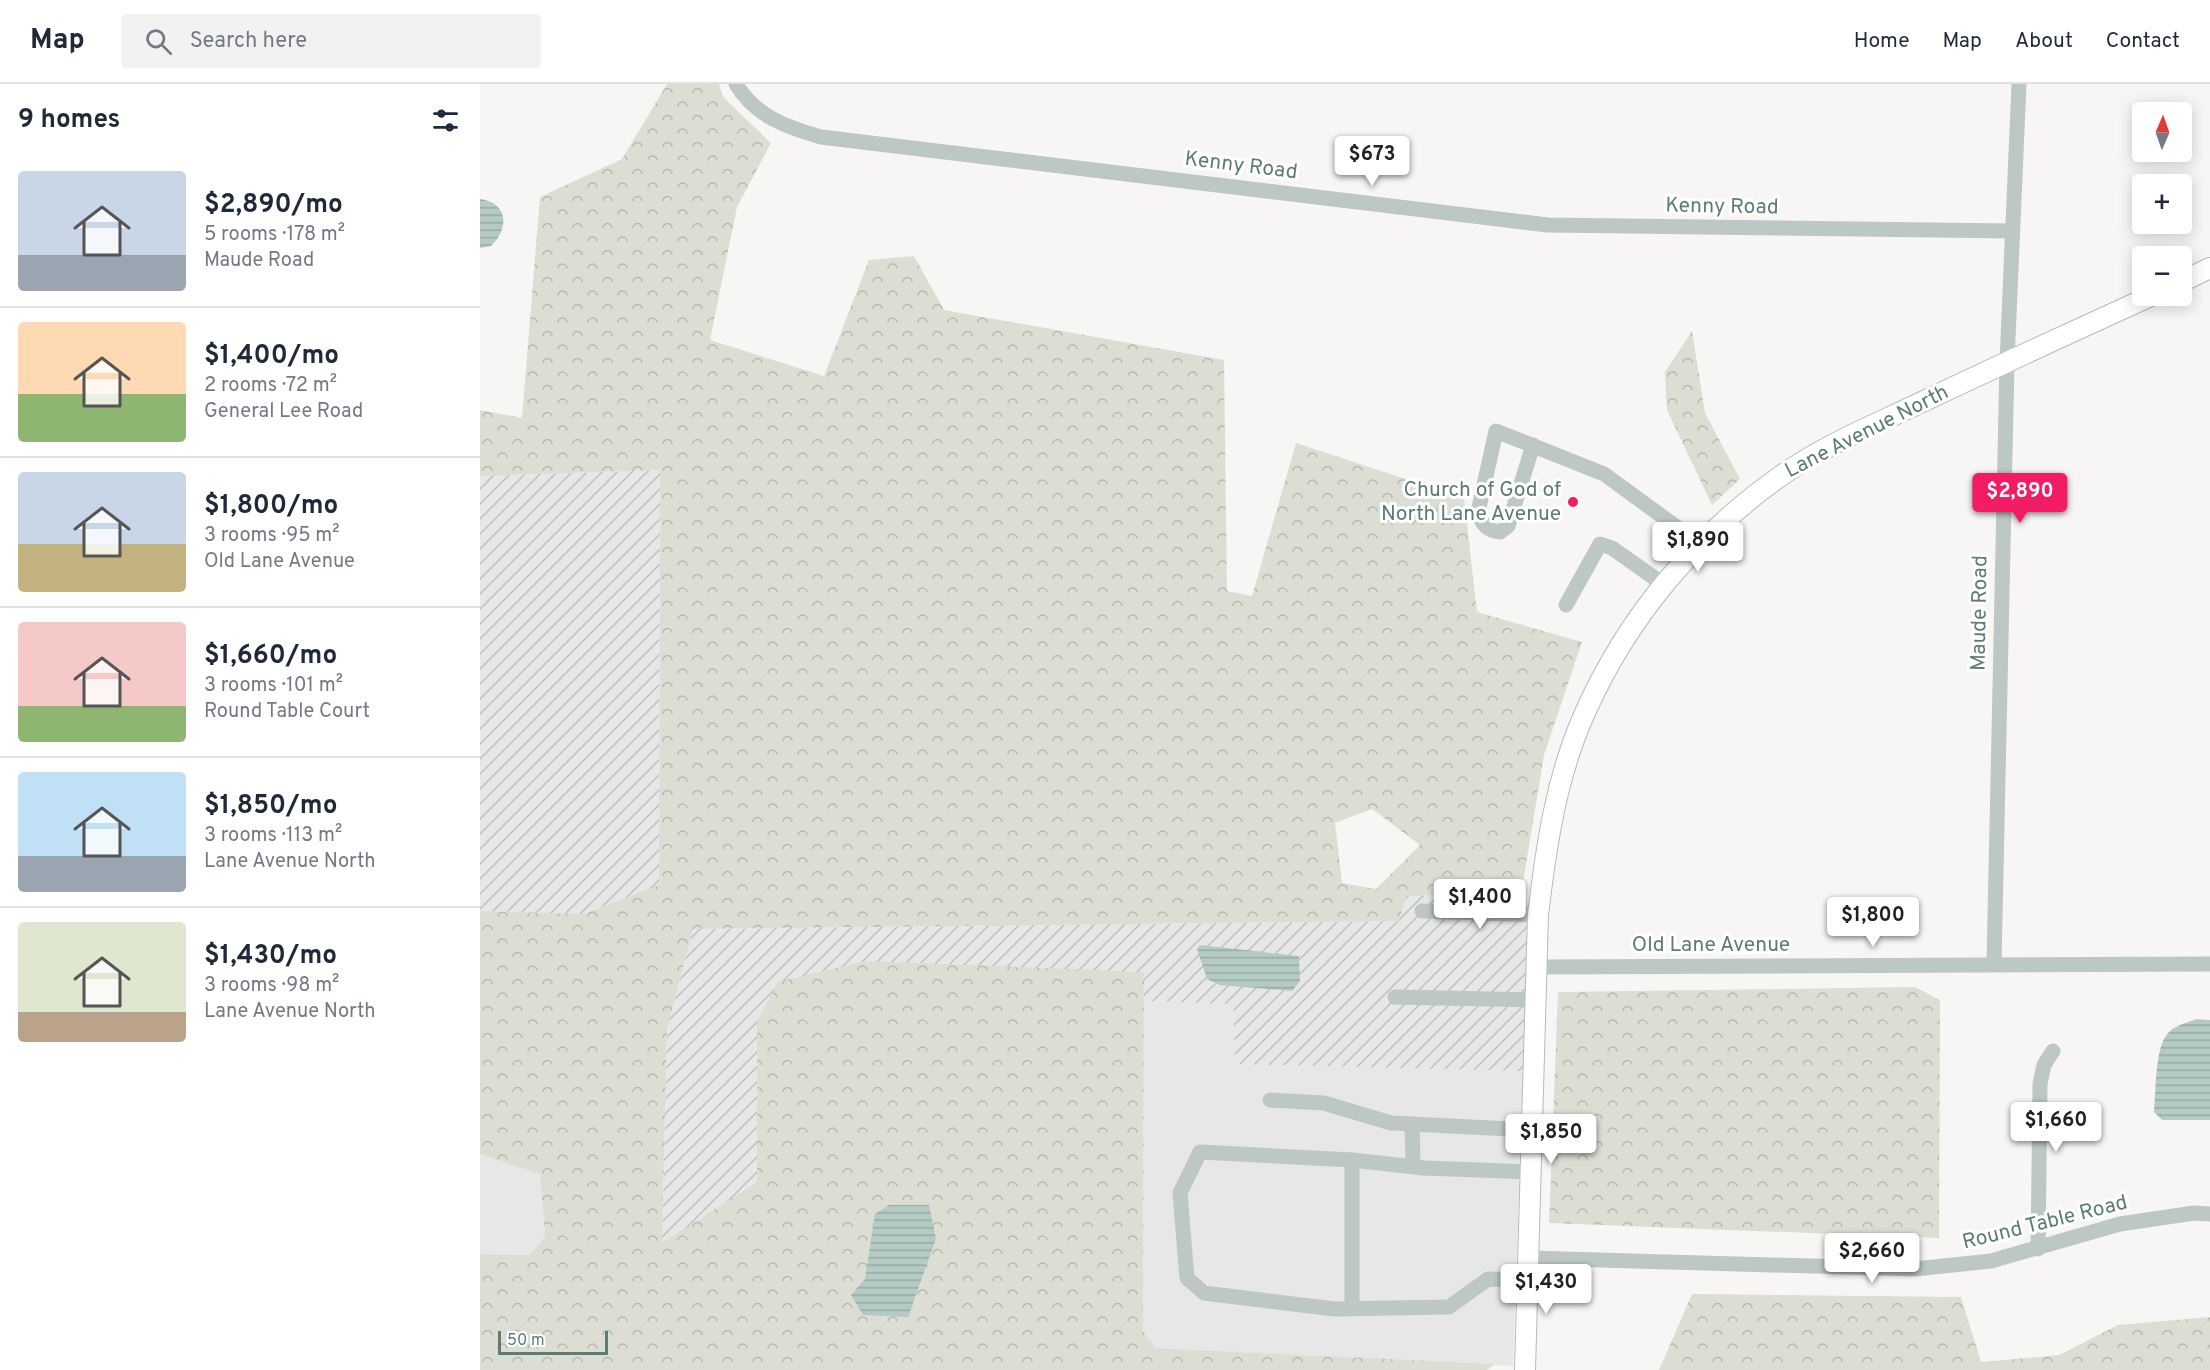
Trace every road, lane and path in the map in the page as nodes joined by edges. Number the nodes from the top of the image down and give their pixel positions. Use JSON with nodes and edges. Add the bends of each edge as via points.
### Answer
{"nodes":[{"id":1,"x":736,"y":84,"type":"edge"},
{"id":2,"x":2019,"y":84,"type":"edge"},
{"id":3,"x":2012,"y":231,"type":"junction"},
{"id":4,"x":2210,"y":268,"type":"edge"},
{"id":5,"x":2192,"y":277,"type":"edge"},
{"id":6,"x":2132,"y":305,"type":"edge"},
{"id":7,"x":2007,"y":362,"type":"junction"},
{"id":8,"x":1533,"y":446,"type":"junction"},
{"id":9,"x":1700,"y":543,"type":"junction"},
{"id":10,"x":1663,"y":584,"type":"junction"},
{"id":11,"x":1566,"y":605,"type":"dead end"},
{"id":12,"x":1422,"y":911,"type":"dead end"},
{"id":13,"x":1538,"y":915,"type":"junction"},
{"id":14,"x":1994,"y":964,"type":"junction"},
{"id":15,"x":2210,"y":964,"type":"edge"},
{"id":16,"x":1537,"y":967,"type":"junction"},
{"id":17,"x":1395,"y":997,"type":"dead end"},
{"id":18,"x":1536,"y":1000,"type":"junction"},
{"id":19,"x":2053,"y":1051,"type":"dead end"},
{"id":20,"x":1270,"y":1100,"type":"dead end"},
{"id":21,"x":1412,"y":1124,"type":"junction"},
{"id":22,"x":1533,"y":1130,"type":"junction"},
{"id":23,"x":1352,"y":1160,"type":"junction"},
{"id":24,"x":1413,"y":1166,"type":"junction"},
{"id":25,"x":1532,"y":1172,"type":"junction"},
{"id":26,"x":2210,"y":1214,"type":"edge"},
{"id":27,"x":2038,"y":1248,"type":"junction"},
{"id":28,"x":1529,"y":1258,"type":"junction"},
{"id":29,"x":1529,"y":1280,"type":"junction"},
{"id":30,"x":1352,"y":1309,"type":"junction"},
{"id":31,"x":1525,"y":1370,"type":"edge"}],
"edges":[{"from":1,"to":3,"type":"street","name":"Kenny Road","via":[[746,100],[771,119],[820,137],[1548,225]]},
{"from":2,"to":3,"type":"street","name":"Maude Road"},
{"from":3,"to":7,"type":"street","name":"Maude Road"},
{"from":4,"to":5,"type":"main road"},
{"from":6,"to":7,"type":"main road","name":"Lane Avenue North"},
{"from":7,"to":9,"type":"main road","name":"Lane Avenue North","via":[[1826,448],[1786,472]]},
{"from":7,"to":14,"type":"street","name":"Maude Road"},
{"from":8,"to":8,"type":"street","via":[[1496,432],[1478,512],[1482,524],[1491,531],[1500,532],[1508,526]]},
{"from":8,"to":9,"type":"street","via":[[1604,474]]},
{"from":9,"to":10,"type":"main road","name":"Lane Avenue North"},
{"from":10,"to":11,"type":"street","via":[[1612,548],[1600,544]]},
{"from":10,"to":13,"type":"main road","name":"Lane Avenue North","via":[[1621,644],[1583,716],[1559,790],[1545,851]]},
{"from":12,"to":13,"type":"street"},
{"from":13,"to":16,"type":"main road","name":"Lane Avenue North"},
{"from":14,"to":15,"type":"street","name":"Old Lane Avenue"},
{"from":14,"to":16,"type":"street","name":"Old Lane Avenue"},
{"from":16,"to":18,"type":"main road","name":"Lane Avenue North"},
{"from":17,"to":18,"type":"street"},
{"from":18,"to":22,"type":"main road","name":"Lane Avenue North"},
{"from":19,"to":27,"type":"street","via":[[2044,1065],[2040,1084]]},
{"from":20,"to":21,"type":"street","via":[[1324,1102],[1391,1124]]},
{"from":21,"to":22,"type":"street"},
{"from":21,"to":24,"type":"street"},
{"from":22,"to":25,"type":"main road","name":"Lane Avenue North"},
{"from":23,"to":24,"type":"street"},
{"from":23,"to":30,"type":"street"},
{"from":23,"to":30,"type":"street","via":[[1200,1152],[1180,1193],[1187,1278],[1204,1293]]},
{"from":24,"to":25,"type":"street"},
{"from":25,"to":28,"type":"main road","name":"Lane Avenue North"},
{"from":26,"to":27,"type":"street","name":"Round Table Road","via":[[2120,1224]]},
{"from":27,"to":28,"type":"street","name":"Round Table Road","via":[[1991,1261],[1915,1269]]},
{"from":28,"to":29,"type":"main road","name":"Lane Avenue North"},
{"from":29,"to":30,"type":"street","via":[[1488,1279],[1449,1308]]},
{"from":29,"to":31,"type":"main road","name":"Lane Avenue North"}]}
